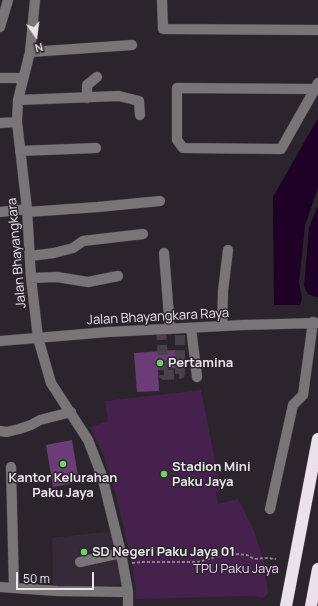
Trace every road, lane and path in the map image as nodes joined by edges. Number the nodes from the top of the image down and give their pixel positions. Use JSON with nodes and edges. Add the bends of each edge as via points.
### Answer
{"nodes":[{"id":1,"x":8,"y":0,"type":"edge"},
{"id":2,"x":35,"y":0,"type":"edge"},
{"id":3,"x":162,"y":0,"type":"edge"},
{"id":4,"x":0,"y":27,"type":"edge"},
{"id":5,"x":318,"y":30,"type":"edge"},
{"id":6,"x":132,"y":45,"type":"dead end"},
{"id":7,"x":30,"y":52,"type":"junction"},
{"id":8,"x":97,"y":77,"type":"dead end"},
{"id":9,"x":0,"y":78,"type":"edge"},
{"id":10,"x":23,"y":78,"type":"junction"},
{"id":11,"x":316,"y":86,"type":"edge"},
{"id":12,"x":86,"y":98,"type":"junction"},
{"id":13,"x":18,"y":100,"type":"junction"},
{"id":14,"x":140,"y":115,"type":"dead end"},
{"id":15,"x":17,"y":122,"type":"junction"},
{"id":16,"x":0,"y":123,"type":"edge"},
{"id":17,"x":96,"y":148,"type":"dead end"},
{"id":18,"x":20,"y":151,"type":"junction"},
{"id":19,"x":160,"y":201,"type":"dead end"},
{"id":20,"x":28,"y":210,"type":"junction"},
{"id":21,"x":0,"y":212,"type":"edge"},
{"id":22,"x":143,"y":234,"type":"dead end"},
{"id":23,"x":228,"y":250,"type":"dead end"},
{"id":24,"x":164,"y":253,"type":"dead end"},
{"id":25,"x":30,"y":256,"type":"junction"},
{"id":26,"x":118,"y":276,"type":"dead end"},
{"id":27,"x":32,"y":278,"type":"junction"},
{"id":28,"x":316,"y":322,"type":"edge"},
{"id":29,"x":222,"y":326,"type":"junction"},
{"id":30,"x":192,"y":328,"type":"junction"},
{"id":31,"x":170,"y":329,"type":"junction"},
{"id":32,"x":38,"y":338,"type":"junction"},
{"id":33,"x":0,"y":342,"type":"edge"},
{"id":34,"x":197,"y":377,"type":"dead end"},
{"id":35,"x":70,"y":412,"type":"junction"},
{"id":36,"x":0,"y":431,"type":"edge"},
{"id":37,"x":318,"y":439,"type":"edge"},
{"id":38,"x":11,"y":467,"type":"dead end"},
{"id":39,"x":270,"y":509,"type":"dead end"},
{"id":40,"x":121,"y":553,"type":"junction"},
{"id":41,"x":276,"y":559,"type":"dead end"},
{"id":42,"x":80,"y":562,"type":"dead end"},
{"id":43,"x":123,"y":565,"type":"junction"},
{"id":44,"x":318,"y":568,"type":"edge"},
{"id":45,"x":0,"y":587,"type":"edge"},
{"id":46,"x":14,"y":588,"type":"junction"},
{"id":47,"x":128,"y":592,"type":"junction"},
{"id":48,"x":128,"y":606,"type":"edge"},
{"id":49,"x":286,"y":606,"type":"edge"},
{"id":50,"x":311,"y":606,"type":"edge"}],
"edges":[{"from":1,"to":4,"type":"street"},
{"from":2,"to":7,"type":"street","name":"Jalan Bhayangkara"},
{"from":3,"to":5,"type":"street","via":[[163,29]]},
{"from":6,"to":7,"type":"street"},
{"from":7,"to":10,"type":"street","name":"Jalan Bhayangkara"},
{"from":8,"to":12,"type":"street","via":[[87,85]]},
{"from":9,"to":10,"type":"street"},
{"from":10,"to":13,"type":"street","name":"Jalan Bhayangkara"},
{"from":11,"to":11,"type":"street","via":[[281,149],[184,148],[177,140],[177,88]]},
{"from":12,"to":13,"type":"street"},
{"from":12,"to":14,"type":"street","via":[[119,96],[139,101]]},
{"from":13,"to":15,"type":"street","name":"Jalan Bhayangkara"},
{"from":15,"to":16,"type":"street"},
{"from":15,"to":18,"type":"street","name":"Jalan Bhayangkara"},
{"from":17,"to":18,"type":"street"},
{"from":18,"to":20,"type":"street","name":"Jalan Bhayangkara"},
{"from":19,"to":20,"type":"street"},
{"from":20,"to":21,"type":"street"},
{"from":20,"to":25,"type":"street","name":"Jalan Bhayangkara"},
{"from":22,"to":25,"type":"street","via":[[83,241],[73,248],[54,254]]},
{"from":23,"to":29,"type":"street"},
{"from":24,"to":31,"type":"street"},
{"from":25,"to":27,"type":"street","name":"Jalan Bhayangkara"},
{"from":26,"to":27,"type":"street","via":[[88,282],[57,277]]},
{"from":27,"to":32,"type":"street","name":"Jalan Bhayangkara"},
{"from":28,"to":29,"type":"street","name":"Jalan Bhayangkara Raya"},
{"from":28,"to":39,"type":"street","via":[[303,395],[293,405]]},
{"from":29,"to":30,"type":"street","name":"Jalan Bhayangkara Raya"},
{"from":30,"to":31,"type":"street","name":"Jalan Bhayangkara Raya"},
{"from":30,"to":34,"type":"street"},
{"from":31,"to":32,"type":"street","name":"Jalan Bhayangkara Raya"},
{"from":32,"to":33,"type":"street","name":"Jalan Bhayangkara Raya"},
{"from":32,"to":35,"type":"street","name":"Jalan Bhayangkara","via":[[51,383]]},
{"from":35,"to":36,"type":"street","via":[[19,429]]},
{"from":35,"to":40,"type":"street","name":"Jalan Bhayangkara","via":[[88,440],[102,476]]},
{"from":37,"to":49,"type":"highway"},
{"from":38,"to":46,"type":"street"},
{"from":40,"to":42,"type":"street"},
{"from":40,"to":43,"type":"street","name":"Jalan Bhayangkara"},
{"from":41,"to":43,"type":"path","via":[[254,559],[236,554],[198,562],[144,562]]},
{"from":43,"to":47,"type":"street","name":"Jalan Bhayangkara"},
{"from":44,"to":50,"type":"highway"},
{"from":45,"to":46,"type":"street"},
{"from":46,"to":47,"type":"street"},
{"from":47,"to":48,"type":"street","name":"Jalan Bhayangkara"}]}
